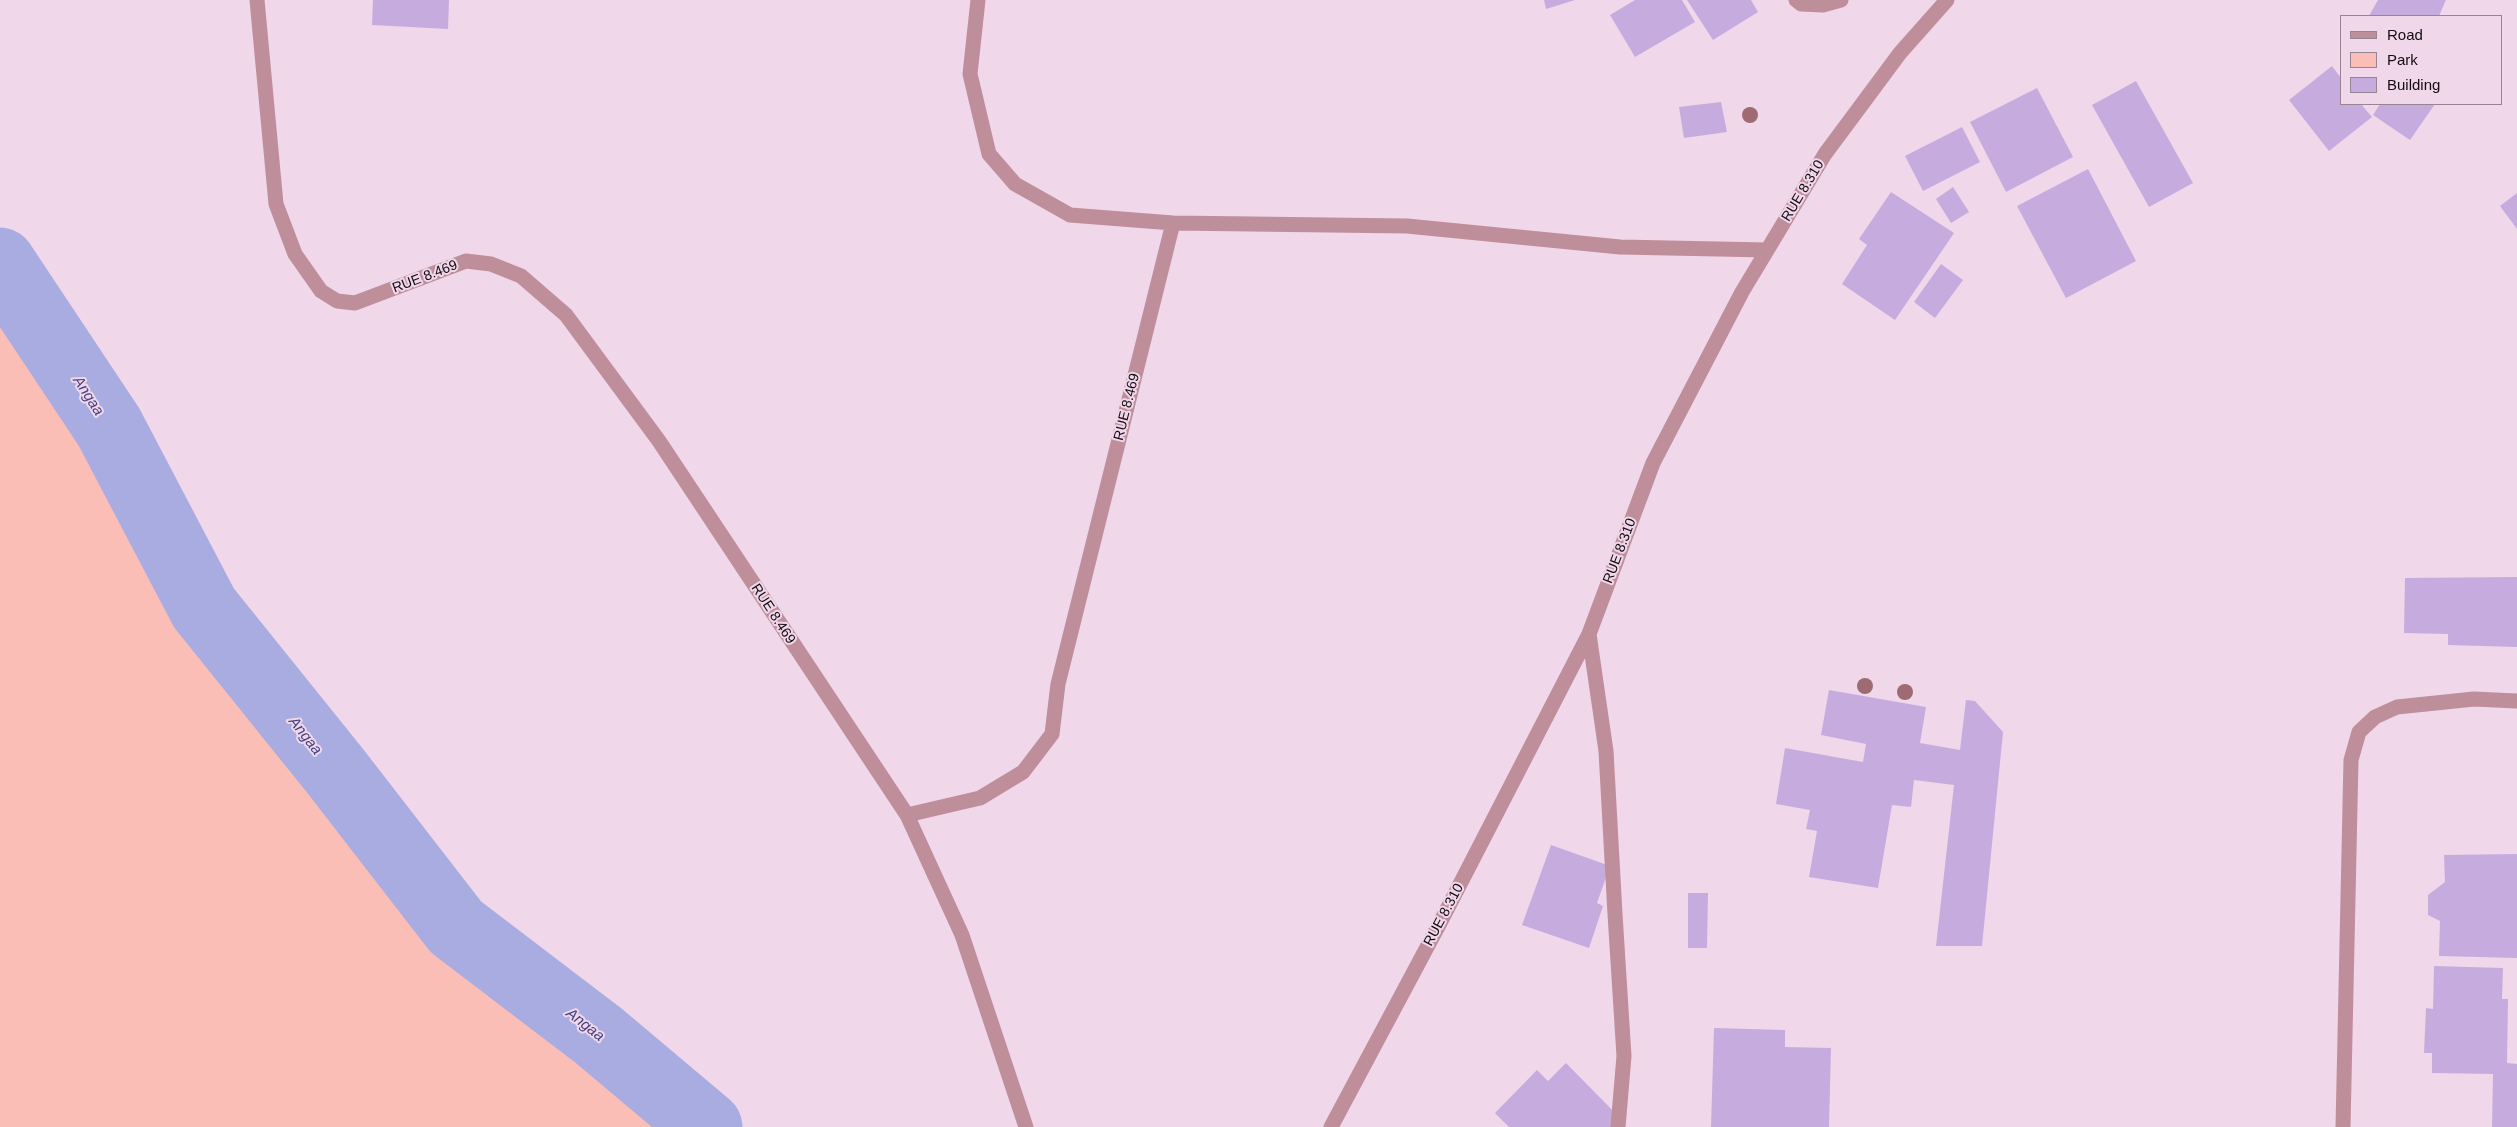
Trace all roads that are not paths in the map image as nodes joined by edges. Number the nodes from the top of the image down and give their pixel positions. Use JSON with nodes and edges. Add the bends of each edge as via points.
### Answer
{"nodes":[{"id":1,"x":257,"y":0,"type":"edge"},
{"id":2,"x":978,"y":0,"type":"edge"},
{"id":3,"x":1796,"y":0,"type":"edge"},
{"id":4,"x":1841,"y":0,"type":"edge"},
{"id":5,"x":1947,"y":0,"type":"edge"},
{"id":6,"x":1173,"y":223,"type":"junction"},
{"id":7,"x":1767,"y":250,"type":"junction"},
{"id":8,"x":1588,"y":634,"type":"junction"},
{"id":9,"x":2517,"y":701,"type":"edge"},
{"id":10,"x":907,"y":815,"type":"junction"},
{"id":11,"x":1026,"y":1127,"type":"edge"},
{"id":12,"x":1331,"y":1127,"type":"edge"},
{"id":13,"x":1618,"y":1127,"type":"edge"},
{"id":14,"x":2343,"y":1127,"type":"edge"}],
"edges":[{"from":1,"to":10,"type":"street","name":"RUE 8.469","via":[[276,204],[295,254],[321,291],[337,301],[355,303],[466,261],[491,264],[521,276],[566,315],[659,441]]},
{"from":2,"to":6,"type":"street","via":[[970,74],[989,154],[1015,184],[1070,215]]},
{"from":3,"to":4,"type":"street","via":[[1801,4],[1823,5]]},
{"from":5,"to":7,"type":"street","name":"RUE 8.310","via":[[1900,53],[1831,146]]},
{"from":6,"to":7,"type":"street","via":[[1407,226],[1620,247]]},
{"from":6,"to":10,"type":"street","name":"RUE 8.469","via":[[1058,684],[1052,734],[1023,772],[980,798]]},
{"from":7,"to":8,"type":"street","name":"RUE 8.310","via":[[1653,463]]},
{"from":8,"to":12,"type":"street","name":"RUE 8.310"},
{"from":8,"to":13,"type":"street","via":[[1606,751],[1624,1056]]},
{"from":9,"to":14,"type":"street","via":[[2474,699],[2397,707],[2375,717],[2359,732],[2351,760]]},
{"from":10,"to":11,"type":"street","via":[[962,935]]}]}
